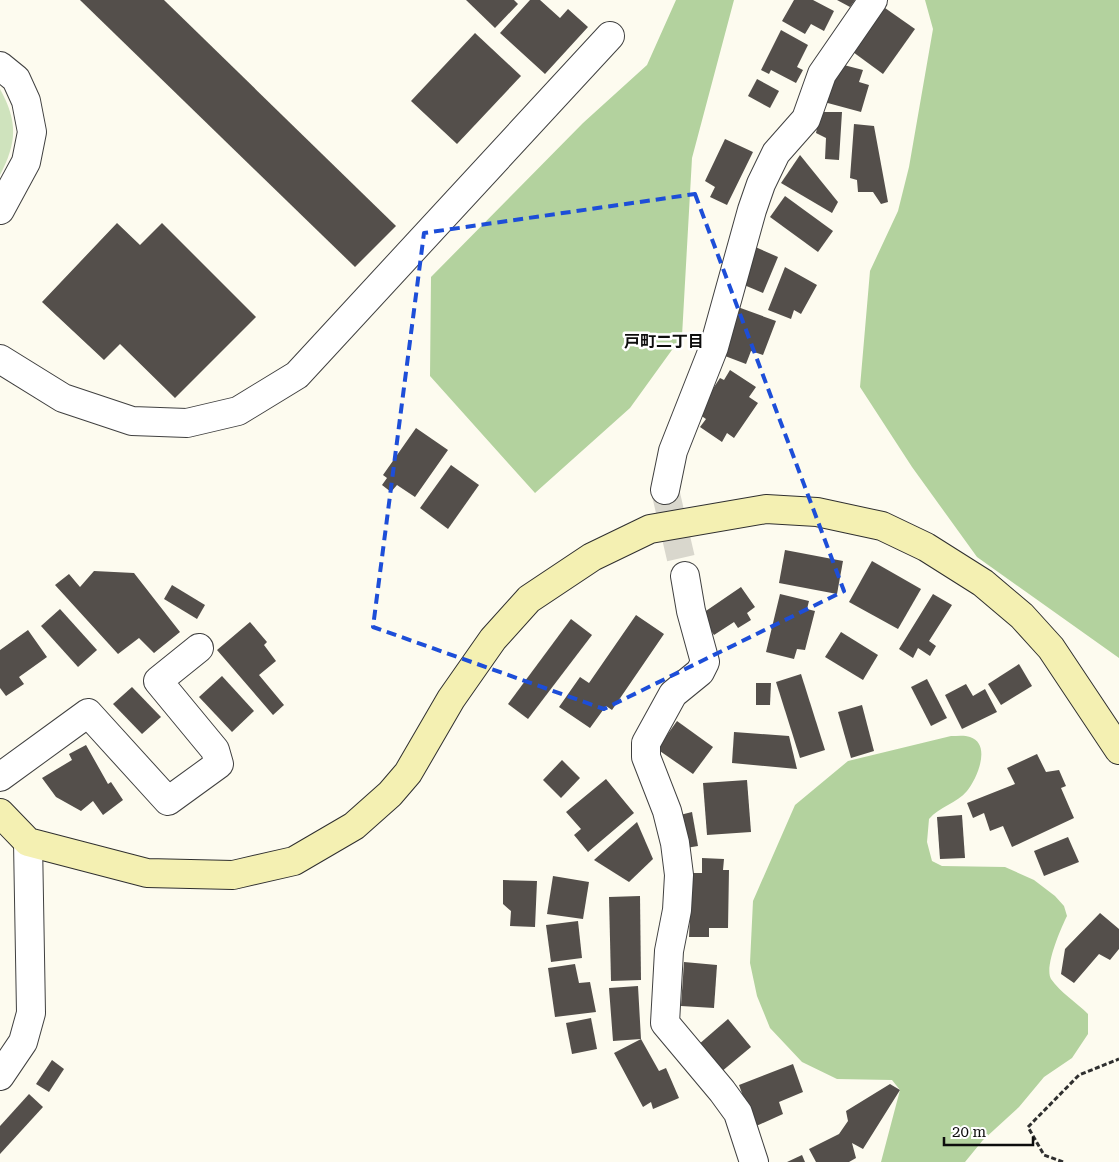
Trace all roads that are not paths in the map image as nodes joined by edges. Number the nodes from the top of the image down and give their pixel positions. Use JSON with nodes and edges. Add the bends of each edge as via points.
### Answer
{"nodes":[{"id":1,"x":873,"y":0,"type":"edge"},
{"id":2,"x":610,"y":36,"type":"dead end"},
{"id":3,"x":0,"y":66,"type":"edge"},
{"id":4,"x":0,"y":210,"type":"edge"},
{"id":5,"x":0,"y":359,"type":"edge"},
{"id":6,"x":665,"y":490,"type":"tunnel mouth"},
{"id":7,"x":685,"y":576,"type":"tunnel mouth"},
{"id":8,"x":199,"y":648,"type":"dead end"},
{"id":9,"x":1119,"y":750,"type":"edge"},
{"id":10,"x":0,"y":777,"type":"edge"},
{"id":11,"x":0,"y":813,"type":"edge"},
{"id":12,"x":28,"y":842,"type":"junction"},
{"id":13,"x":0,"y":1076,"type":"edge"},
{"id":14,"x":754,"y":1162,"type":"edge"}],
"edges":[{"from":1,"to":6,"type":"street","via":[[822,74],[806,119],[776,153],[761,184],[714,347],[673,451]]},
{"from":2,"to":5,"type":"street","via":[[297,374],[238,410],[187,423],[132,421],[63,398]]},
{"from":3,"to":4,"type":"street","via":[[16,79],[26,101],[32,132],[26,162]]},
{"from":7,"to":14,"type":"street","via":[[705,662],[700,672],[673,694],[646,743],[646,757],[667,811],[679,875],[677,910],[669,951],[665,1023],[738,1113]]},
{"from":8,"to":10,"type":"street","via":[[158,680],[215,750],[219,764],[168,801],[88,712]]},
{"from":9,"to":12,"type":"street","via":[[1052,648],[1022,616],[983,583],[926,547],[882,526],[817,512],[766,509],[650,529],[592,557],[529,599],[493,638],[451,699],[408,773],[390,794],[354,826],[294,861],[233,875],[147,873]]},
{"from":11,"to":12,"type":"street"},
{"from":12,"to":13,"type":"street","via":[[31,1013],[23,1042]]}]}
